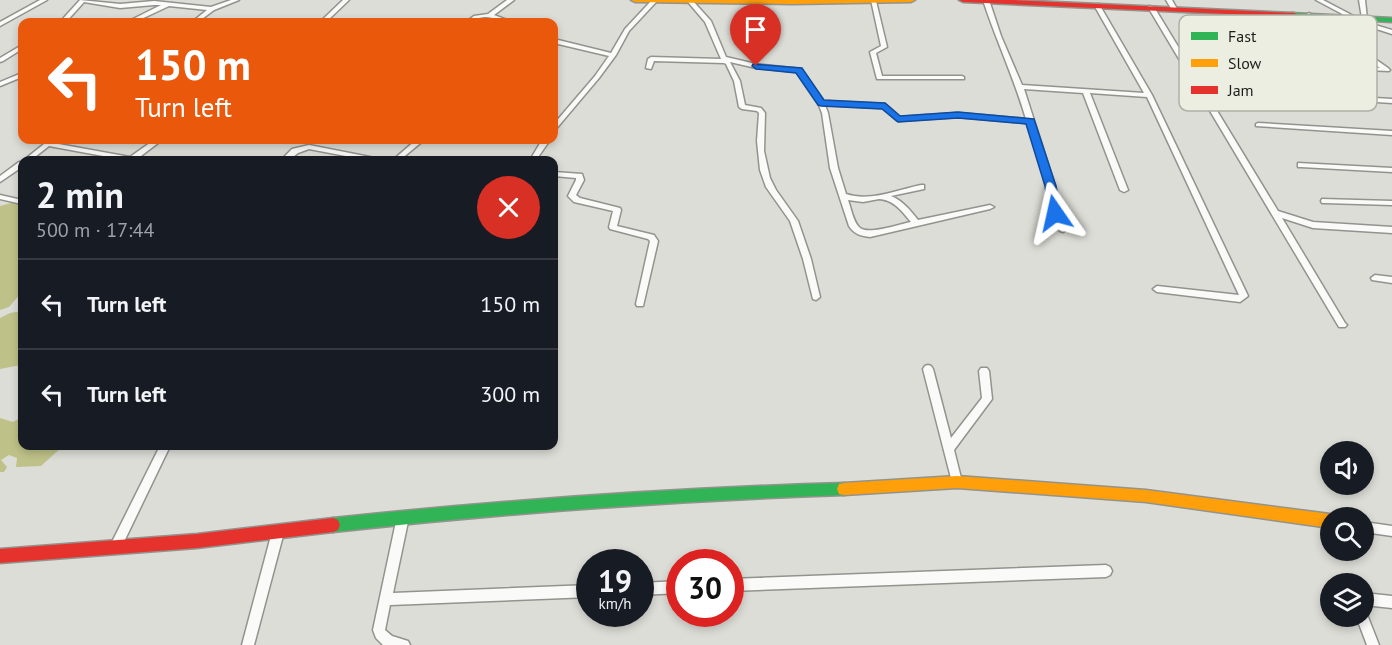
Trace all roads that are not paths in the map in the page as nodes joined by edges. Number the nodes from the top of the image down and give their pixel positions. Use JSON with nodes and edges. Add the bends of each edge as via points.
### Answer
{"nodes":[{"id":1,"x":44,"y":0,"type":"edge"},
{"id":2,"x":84,"y":0,"type":"edge"},
{"id":3,"x":176,"y":0,"type":"edge"},
{"id":4,"x":236,"y":0,"type":"edge"},
{"id":5,"x":346,"y":0,"type":"edge"},
{"id":6,"x":511,"y":0,"type":"edge"},
{"id":7,"x":635,"y":0,"type":"edge"},
{"id":8,"x":655,"y":0,"type":"edge"},
{"id":9,"x":911,"y":0,"type":"edge"},
{"id":10,"x":963,"y":0,"type":"edge"},
{"id":11,"x":986,"y":0,"type":"edge"},
{"id":12,"x":1319,"y":0,"type":"edge"},
{"id":13,"x":1362,"y":0,"type":"edge"},
{"id":14,"x":793,"y":1,"type":"edge"},
{"id":15,"x":873,"y":1,"type":"edge"},
{"id":16,"x":1045,"y":1,"type":"edge"},
{"id":17,"x":690,"y":2,"type":"junction"},
{"id":18,"x":1172,"y":4,"type":"edge"},
{"id":19,"x":168,"y":5,"type":"junction"},
{"id":20,"x":1096,"y":5,"type":"junction"},
{"id":21,"x":1151,"y":8,"type":"junction"},
{"id":22,"x":212,"y":9,"type":"junction"},
{"id":23,"x":490,"y":15,"type":"junction"},
{"id":24,"x":1309,"y":15,"type":"edge"},
{"id":25,"x":1346,"y":15,"type":"edge"},
{"id":26,"x":1364,"y":15,"type":"edge"},
{"id":27,"x":67,"y":18,"type":"edge"},
{"id":28,"x":140,"y":18,"type":"edge"},
{"id":29,"x":200,"y":18,"type":"edge"},
{"id":30,"x":327,"y":18,"type":"edge"},
{"id":31,"x":475,"y":18,"type":"edge"},
{"id":32,"x":497,"y":18,"type":"edge"},
{"id":33,"x":1377,"y":19,"type":"edge"},
{"id":34,"x":1392,"y":20,"type":"edge"},
{"id":35,"x":0,"y":24,"type":"edge"},
{"id":36,"x":1377,"y":27,"type":"edge"},
{"id":37,"x":1392,"y":32,"type":"edge"},
{"id":38,"x":558,"y":42,"type":"edge"},
{"id":39,"x":18,"y":49,"type":"edge"},
{"id":40,"x":1179,"y":54,"type":"edge"},
{"id":41,"x":613,"y":55,"type":"junction"},
{"id":42,"x":725,"y":59,"type":"junction"},
{"id":43,"x":1,"y":60,"type":"edge"},
{"id":44,"x":1377,"y":63,"type":"edge"},
{"id":45,"x":650,"y":68,"type":"dead end"},
{"id":46,"x":1390,"y":72,"type":"edge"},
{"id":47,"x":18,"y":77,"type":"edge"},
{"id":48,"x":962,"y":78,"type":"dead end"},
{"id":49,"x":0,"y":84,"type":"edge"},
{"id":50,"x":1020,"y":87,"type":"junction"},
{"id":51,"x":1086,"y":91,"type":"junction"},
{"id":52,"x":1149,"y":96,"type":"junction"},
{"id":53,"x":1377,"y":100,"type":"edge"},
{"id":54,"x":1392,"y":101,"type":"edge"},
{"id":55,"x":821,"y":103,"type":"junction"},
{"id":56,"x":1213,"y":111,"type":"edge"},
{"id":57,"x":1031,"y":121,"type":"junction"},
{"id":58,"x":558,"y":123,"type":"edge"},
{"id":59,"x":1258,"y":125,"type":"dead end"},
{"id":60,"x":1392,"y":133,"type":"edge"},
{"id":61,"x":48,"y":144,"type":"edge"},
{"id":62,"x":60,"y":144,"type":"edge"},
{"id":63,"x":153,"y":144,"type":"edge"},
{"id":64,"x":415,"y":144,"type":"edge"},
{"id":65,"x":32,"y":156,"type":"edge"},
{"id":66,"x":115,"y":156,"type":"edge"},
{"id":67,"x":138,"y":156,"type":"edge"},
{"id":68,"x":289,"y":156,"type":"edge"},
{"id":69,"x":355,"y":156,"type":"edge"},
{"id":70,"x":401,"y":156,"type":"edge"},
{"id":71,"x":1301,"y":165,"type":"dead end"},
{"id":72,"x":18,"y":167,"type":"edge"},
{"id":73,"x":1392,"y":170,"type":"edge"},
{"id":74,"x":558,"y":174,"type":"edge"},
{"id":75,"x":0,"y":180,"type":"edge"},
{"id":76,"x":921,"y":187,"type":"dead end"},
{"id":77,"x":1124,"y":190,"type":"dead end"},
{"id":78,"x":842,"y":195,"type":"junction"},
{"id":79,"x":884,"y":196,"type":"junction"},
{"id":80,"x":0,"y":197,"type":"edge"},
{"id":81,"x":18,"y":201,"type":"edge"},
{"id":82,"x":1325,"y":201,"type":"dead end"},
{"id":83,"x":1392,"y":203,"type":"edge"},
{"id":84,"x":990,"y":207,"type":"dead end"},
{"id":85,"x":1275,"y":213,"type":"junction"},
{"id":86,"x":916,"y":223,"type":"junction"},
{"id":87,"x":1063,"y":229,"type":"dead end"},
{"id":88,"x":1392,"y":230,"type":"edge"},
{"id":89,"x":1375,"y":278,"type":"dead end"},
{"id":90,"x":1392,"y":280,"type":"edge"},
{"id":91,"x":1157,"y":289,"type":"dead end"},
{"id":92,"x":816,"y":297,"type":"dead end"},
{"id":93,"x":639,"y":304,"type":"dead end"},
{"id":94,"x":1342,"y":325,"type":"dead end"},
{"id":95,"x":928,"y":369,"type":"dead end"},
{"id":96,"x":984,"y":371,"type":"dead end"},
{"id":97,"x":163,"y":450,"type":"edge"},
{"id":98,"x":948,"y":450,"type":"junction"},
{"id":99,"x":957,"y":483,"type":"junction"},
{"id":100,"x":403,"y":517,"type":"junction"},
{"id":101,"x":1320,"y":520,"type":"edge"},
{"id":102,"x":1374,"y":528,"type":"edge"},
{"id":103,"x":1392,"y":531,"type":"edge"},
{"id":104,"x":278,"y":532,"type":"junction"},
{"id":105,"x":117,"y":546,"type":"junction"},
{"id":106,"x":0,"y":556,"type":"edge"},
{"id":107,"x":1106,"y":570,"type":"dead end"},
{"id":108,"x":744,"y":584,"type":"edge"},
{"id":109,"x":576,"y":592,"type":"edge"},
{"id":110,"x":386,"y":599,"type":"junction"},
{"id":111,"x":1374,"y":599,"type":"edge"},
{"id":112,"x":1392,"y":602,"type":"edge"},
{"id":113,"x":1366,"y":627,"type":"edge"},
{"id":114,"x":248,"y":645,"type":"edge"},
{"id":115,"x":404,"y":645,"type":"edge"},
{"id":116,"x":1373,"y":645,"type":"edge"}],
"edges":[{"from":1,"to":35,"type":"street"},
{"from":2,"to":19,"type":"street","via":[[120,6]]},
{"from":2,"to":27,"type":"street"},
{"from":3,"to":19,"type":"street"},
{"from":4,"to":22,"type":"street"},
{"from":5,"to":30,"type":"street"},
{"from":6,"to":23,"type":"street"},
{"from":7,"to":8,"type":"main road"},
{"from":8,"to":17,"type":"main road"},
{"from":8,"to":41,"type":"street","via":[[627,30]]},
{"from":9,"to":15,"type":"main road"},
{"from":10,"to":11,"type":"main road"},
{"from":11,"to":16,"type":"main road"},
{"from":11,"to":50,"type":"street"},
{"from":12,"to":25,"type":"street"},
{"from":13,"to":26,"type":"street"},
{"from":14,"to":15,"type":"main road"},
{"from":14,"to":17,"type":"main road"},
{"from":15,"to":48,"type":"street","via":[[884,47],[873,52],[879,78]]},
{"from":16,"to":20,"type":"main road"},
{"from":17,"to":42,"type":"street","via":[[708,21]]},
{"from":18,"to":21,"type":"main road"},
{"from":18,"to":24,"type":"main road"},
{"from":19,"to":22,"type":"street"},
{"from":19,"to":28,"type":"street"},
{"from":20,"to":21,"type":"main road"},
{"from":20,"to":52,"type":"street"},
{"from":21,"to":40,"type":"street"},
{"from":22,"to":29,"type":"street"},
{"from":23,"to":31,"type":"street"},
{"from":23,"to":32,"type":"street"},
{"from":33,"to":34,"type":"main road"},
{"from":36,"to":37,"type":"street"},
{"from":38,"to":41,"type":"street"},
{"from":39,"to":43,"type":"street"},
{"from":41,"to":58,"type":"street"},
{"from":42,"to":45,"type":"street","via":[[651,59]]},
{"from":42,"to":55,"type":"street","via":[[799,70]]},
{"from":42,"to":92,"type":"street","via":[[739,84],[742,107],[762,113],[760,144],[765,173],[792,218],[810,266]]},
{"from":44,"to":46,"type":"street"},
{"from":47,"to":49,"type":"street"},
{"from":50,"to":51,"type":"street"},
{"from":50,"to":57,"type":"street"},
{"from":51,"to":52,"type":"street"},
{"from":51,"to":77,"type":"street"},
{"from":52,"to":91,"type":"street","via":[[1244,296]]},
{"from":53,"to":54,"type":"street"},
{"from":55,"to":57,"type":"street","via":[[885,106],[898,119],[958,115]]},
{"from":55,"to":78,"type":"street"},
{"from":56,"to":85,"type":"street"},
{"from":57,"to":87,"type":"street","via":[[1055,213]]},
{"from":59,"to":60,"type":"street"},
{"from":61,"to":65,"type":"street"},
{"from":62,"to":66,"type":"street"},
{"from":63,"to":67,"type":"street"},
{"from":64,"to":70,"type":"street"},
{"from":68,"to":69,"type":"street","via":[[309,147]]},
{"from":71,"to":73,"type":"street"},
{"from":72,"to":75,"type":"street"},
{"from":74,"to":93,"type":"street","via":[[579,176],[572,196],[577,200],[617,210],[612,228],[654,241]]},
{"from":76,"to":79,"type":"street"},
{"from":78,"to":79,"type":"street","via":[[856,199]]},
{"from":78,"to":86,"type":"street","via":[[853,226],[863,234]]},
{"from":79,"to":86,"type":"street","via":[[899,202]]},
{"from":80,"to":81,"type":"street"},
{"from":82,"to":83,"type":"street"},
{"from":84,"to":86,"type":"street"},
{"from":85,"to":88,"type":"street","via":[[1313,225]]},
{"from":85,"to":94,"type":"street"},
{"from":89,"to":90,"type":"street"},
{"from":95,"to":98,"type":"street"},
{"from":96,"to":98,"type":"street","via":[[987,399]]},
{"from":97,"to":105,"type":"street"},
{"from":98,"to":99,"type":"street"},
{"from":99,"to":100,"type":"main road","via":[[741,490]]},
{"from":99,"to":101,"type":"main road","via":[[1146,496]]},
{"from":100,"to":104,"type":"main road"},
{"from":100,"to":110,"type":"street"},
{"from":102,"to":103,"type":"street"},
{"from":104,"to":105,"type":"main road"},
{"from":104,"to":114,"type":"street"},
{"from":105,"to":106,"type":"main road"},
{"from":107,"to":108,"type":"street"},
{"from":109,"to":110,"type":"street"},
{"from":110,"to":115,"type":"street","via":[[380,636]]},
{"from":111,"to":112,"type":"street"},
{"from":113,"to":116,"type":"street"}]}
